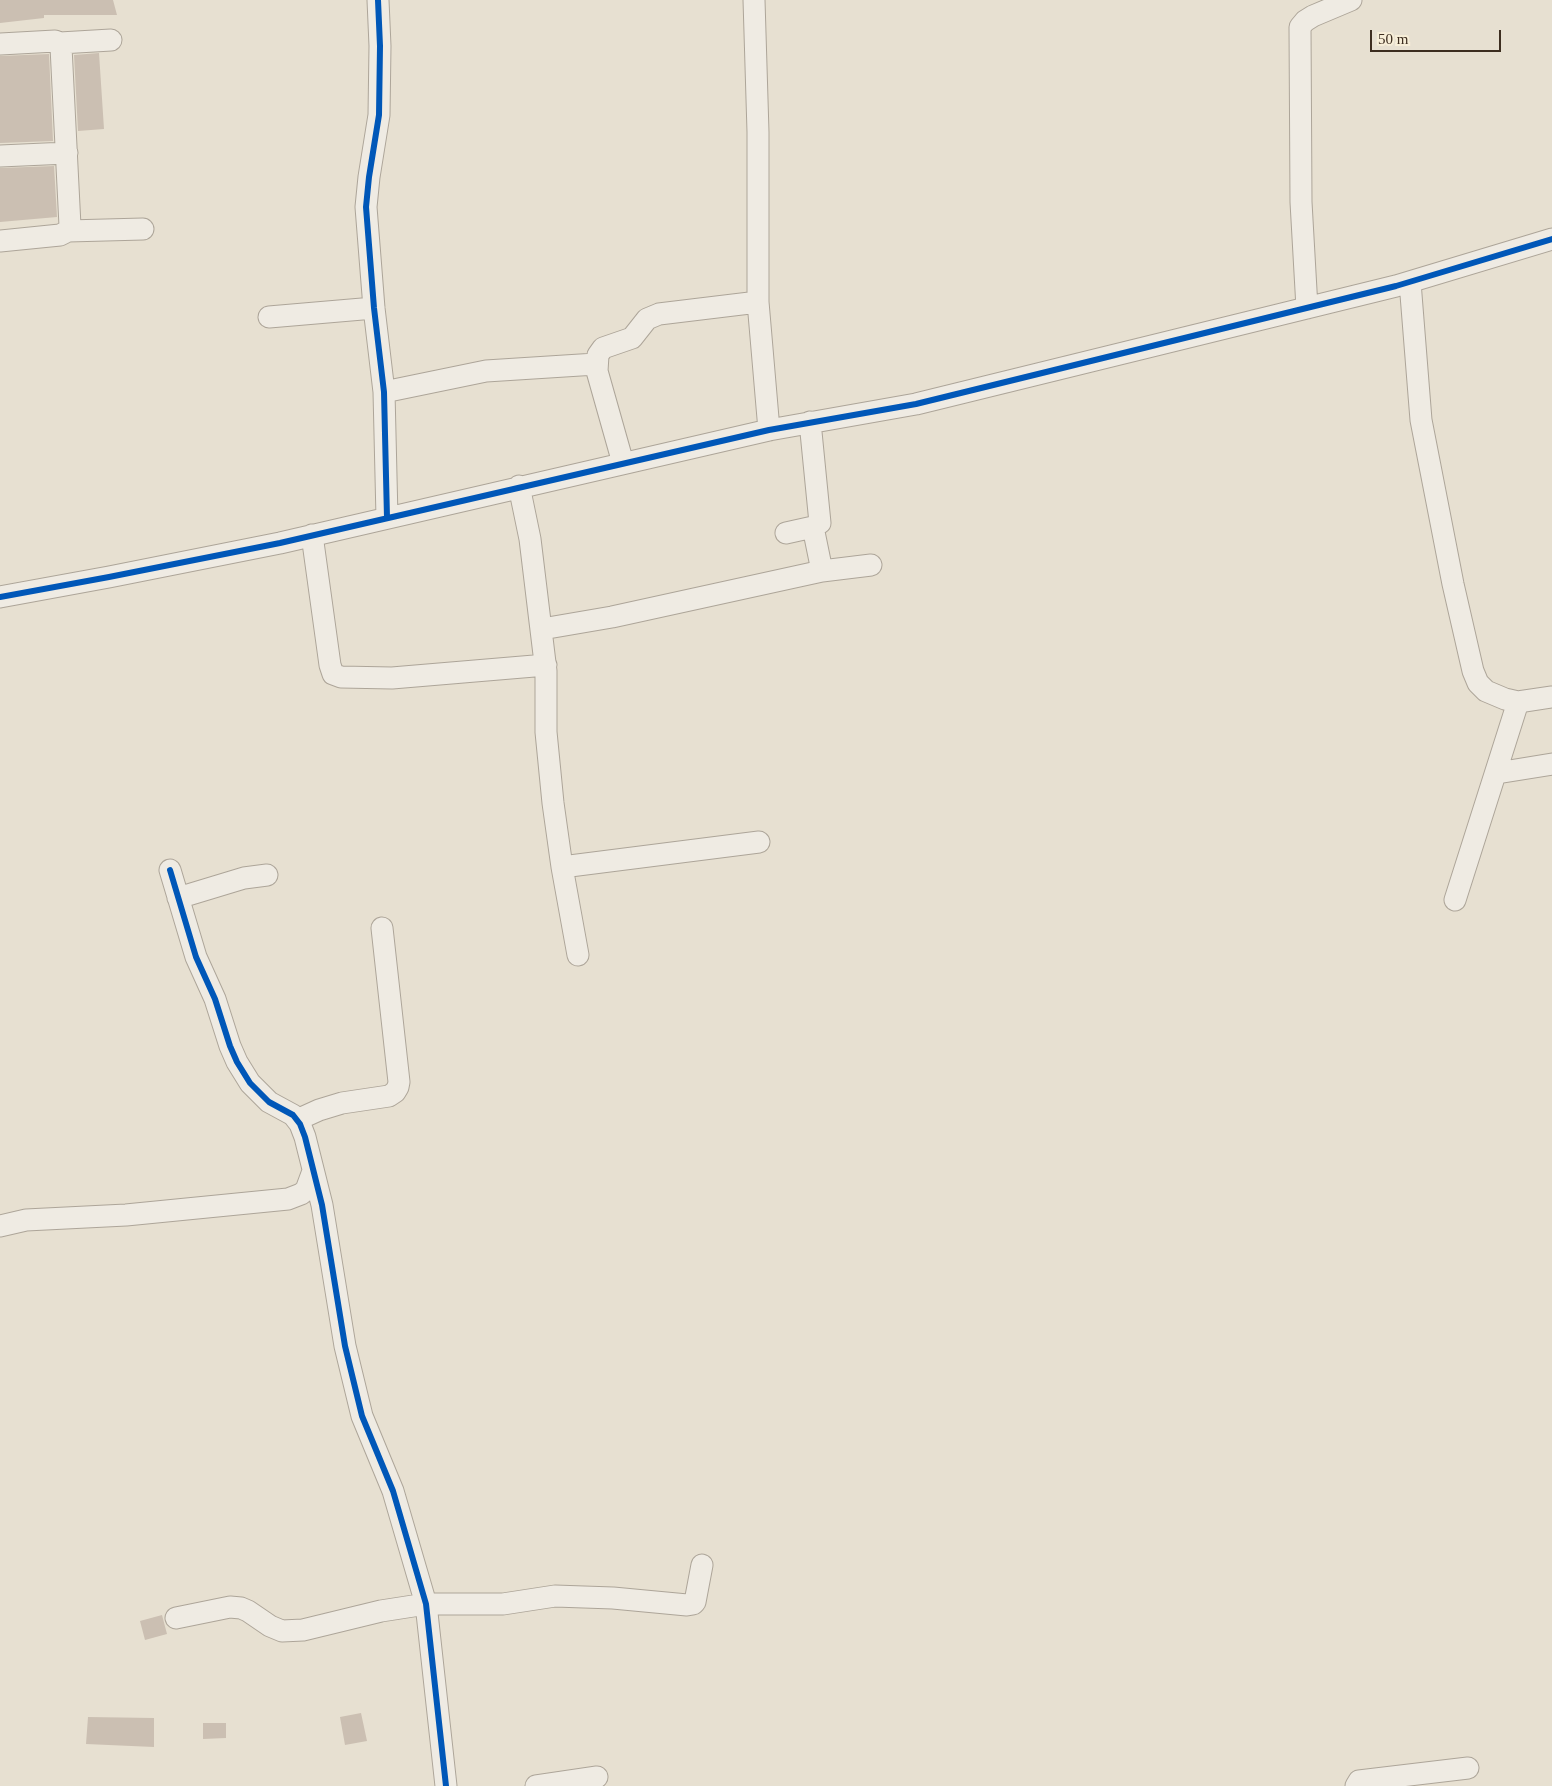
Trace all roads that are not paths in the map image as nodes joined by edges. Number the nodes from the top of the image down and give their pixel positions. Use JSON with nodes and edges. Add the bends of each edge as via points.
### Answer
{"nodes":[{"id":1,"x":378,"y":0,"type":"edge"},
{"id":2,"x":754,"y":0,"type":"edge"},
{"id":3,"x":1351,"y":0,"type":"edge"},
{"id":4,"x":111,"y":40,"type":"dead end"},
{"id":5,"x":60,"y":43,"type":"junction"},
{"id":6,"x":0,"y":44,"type":"edge"},
{"id":7,"x":67,"y":153,"type":"junction"},
{"id":8,"x":0,"y":156,"type":"edge"},
{"id":9,"x":143,"y":229,"type":"dead end"},
{"id":10,"x":68,"y":231,"type":"junction"},
{"id":11,"x":1552,"y":239,"type":"edge"},
{"id":12,"x":0,"y":241,"type":"edge"},
{"id":13,"x":1410,"y":282,"type":"junction"},
{"id":14,"x":758,"y":302,"type":"junction"},
{"id":15,"x":374,"y":308,"type":"junction"},
{"id":16,"x":1307,"y":308,"type":"junction"},
{"id":17,"x":269,"y":317,"type":"dead end"},
{"id":18,"x":596,"y":364,"type":"junction"},
{"id":19,"x":384,"y":392,"type":"junction"},
{"id":20,"x":810,"y":422,"type":"junction"},
{"id":21,"x":769,"y":430,"type":"junction"},
{"id":22,"x":623,"y":463,"type":"junction"},
{"id":23,"x":519,"y":486,"type":"junction"},
{"id":24,"x":387,"y":518,"type":"junction"},
{"id":25,"x":813,"y":527,"type":"junction"},
{"id":26,"x":786,"y":533,"type":"dead end"},
{"id":27,"x":312,"y":535,"type":"junction"},
{"id":28,"x":870,"y":565,"type":"dead end"},
{"id":29,"x":822,"y":571,"type":"junction"},
{"id":30,"x":0,"y":597,"type":"edge"},
{"id":31,"x":542,"y":629,"type":"junction"},
{"id":32,"x":546,"y":664,"type":"junction"},
{"id":33,"x":1552,"y":697,"type":"edge"},
{"id":34,"x":1518,"y":702,"type":"junction"},
{"id":35,"x":1552,"y":764,"type":"edge"},
{"id":36,"x":1497,"y":773,"type":"junction"},
{"id":37,"x":759,"y":842,"type":"dead end"},
{"id":38,"x":562,"y":867,"type":"junction"},
{"id":39,"x":170,"y":870,"type":"dead end"},
{"id":40,"x":267,"y":875,"type":"dead end"},
{"id":41,"x":178,"y":898,"type":"junction"},
{"id":42,"x":1456,"y":900,"type":"dead end"},
{"id":43,"x":382,"y":928,"type":"dead end"},
{"id":44,"x":578,"y":955,"type":"dead end"},
{"id":45,"x":297,"y":1120,"type":"junction"},
{"id":46,"x":314,"y":1171,"type":"junction"},
{"id":47,"x":0,"y":1226,"type":"edge"},
{"id":48,"x":702,"y":1565,"type":"dead end"},
{"id":49,"x":426,"y":1604,"type":"junction"},
{"id":50,"x":176,"y":1618,"type":"dead end"},
{"id":51,"x":1468,"y":1768,"type":"dead end"},
{"id":52,"x":597,"y":1777,"type":"dead end"},
{"id":53,"x":446,"y":1786,"type":"edge"},
{"id":54,"x":536,"y":1786,"type":"edge"},
{"id":55,"x":1356,"y":1786,"type":"edge"}],
"edges":[{"from":1,"to":15,"type":"street","via":[[379,116],[366,207]]},
{"from":2,"to":14,"type":"street"},
{"from":3,"to":16,"type":"street","via":[[1313,16],[1300,27],[1301,202]]},
{"from":4,"to":5,"type":"street"},
{"from":5,"to":6,"type":"street"},
{"from":5,"to":7,"type":"street"},
{"from":7,"to":8,"type":"street"},
{"from":7,"to":10,"type":"street"},
{"from":9,"to":10,"type":"street"},
{"from":10,"to":12,"type":"street","via":[[60,235]]},
{"from":11,"to":13,"type":"street"},
{"from":13,"to":16,"type":"street"},
{"from":13,"to":34,"type":"street","via":[[1422,420],[1473,671],[1486,691]]},
{"from":14,"to":18,"type":"street","via":[[659,314],[647,319],[632,338],[603,348]]},
{"from":14,"to":21,"type":"street"},
{"from":15,"to":17,"type":"street"},
{"from":15,"to":19,"type":"street"},
{"from":16,"to":20,"type":"street","via":[[916,404]]},
{"from":18,"to":19,"type":"street","via":[[486,371]]},
{"from":18,"to":22,"type":"street"},
{"from":19,"to":24,"type":"street"},
{"from":20,"to":21,"type":"street"},
{"from":20,"to":25,"type":"street","via":[[820,520]]},
{"from":21,"to":22,"type":"street"},
{"from":22,"to":23,"type":"street"},
{"from":23,"to":24,"type":"street"},
{"from":23,"to":31,"type":"street"},
{"from":24,"to":27,"type":"street"},
{"from":25,"to":26,"type":"street"},
{"from":25,"to":29,"type":"street"},
{"from":27,"to":30,"type":"street"},
{"from":27,"to":32,"type":"street","via":[[333,674],[392,678]]},
{"from":28,"to":29,"type":"street"},
{"from":29,"to":31,"type":"street"},
{"from":31,"to":32,"type":"street"},
{"from":32,"to":38,"type":"street","via":[[546,732]]},
{"from":33,"to":34,"type":"street"},
{"from":34,"to":36,"type":"street"},
{"from":35,"to":36,"type":"street"},
{"from":36,"to":42,"type":"street"},
{"from":37,"to":38,"type":"street"},
{"from":38,"to":44,"type":"street"},
{"from":39,"to":41,"type":"street"},
{"from":40,"to":41,"type":"street","via":[[244,878]]},
{"from":41,"to":45,"type":"street","via":[[196,956],[237,1062],[250,1083],[269,1102]]},
{"from":43,"to":45,"type":"street","via":[[399,1082],[396,1092],[389,1096],[342,1103]]},
{"from":45,"to":46,"type":"street","via":[[305,1136]]},
{"from":46,"to":47,"type":"street","via":[[306,1190],[288,1199],[126,1215],[26,1220]]},
{"from":46,"to":49,"type":"street","via":[[345,1346],[362,1416],[393,1491]]},
{"from":48,"to":49,"type":"street","via":[[695,1602],[691,1604],[555,1596],[503,1604]]},
{"from":49,"to":50,"type":"street","via":[[303,1630],[282,1631],[241,1608],[230,1607]]},
{"from":49,"to":53,"type":"street"},
{"from":51,"to":55,"type":"street","via":[[1359,1781]]},
{"from":52,"to":54,"type":"street"}]}
